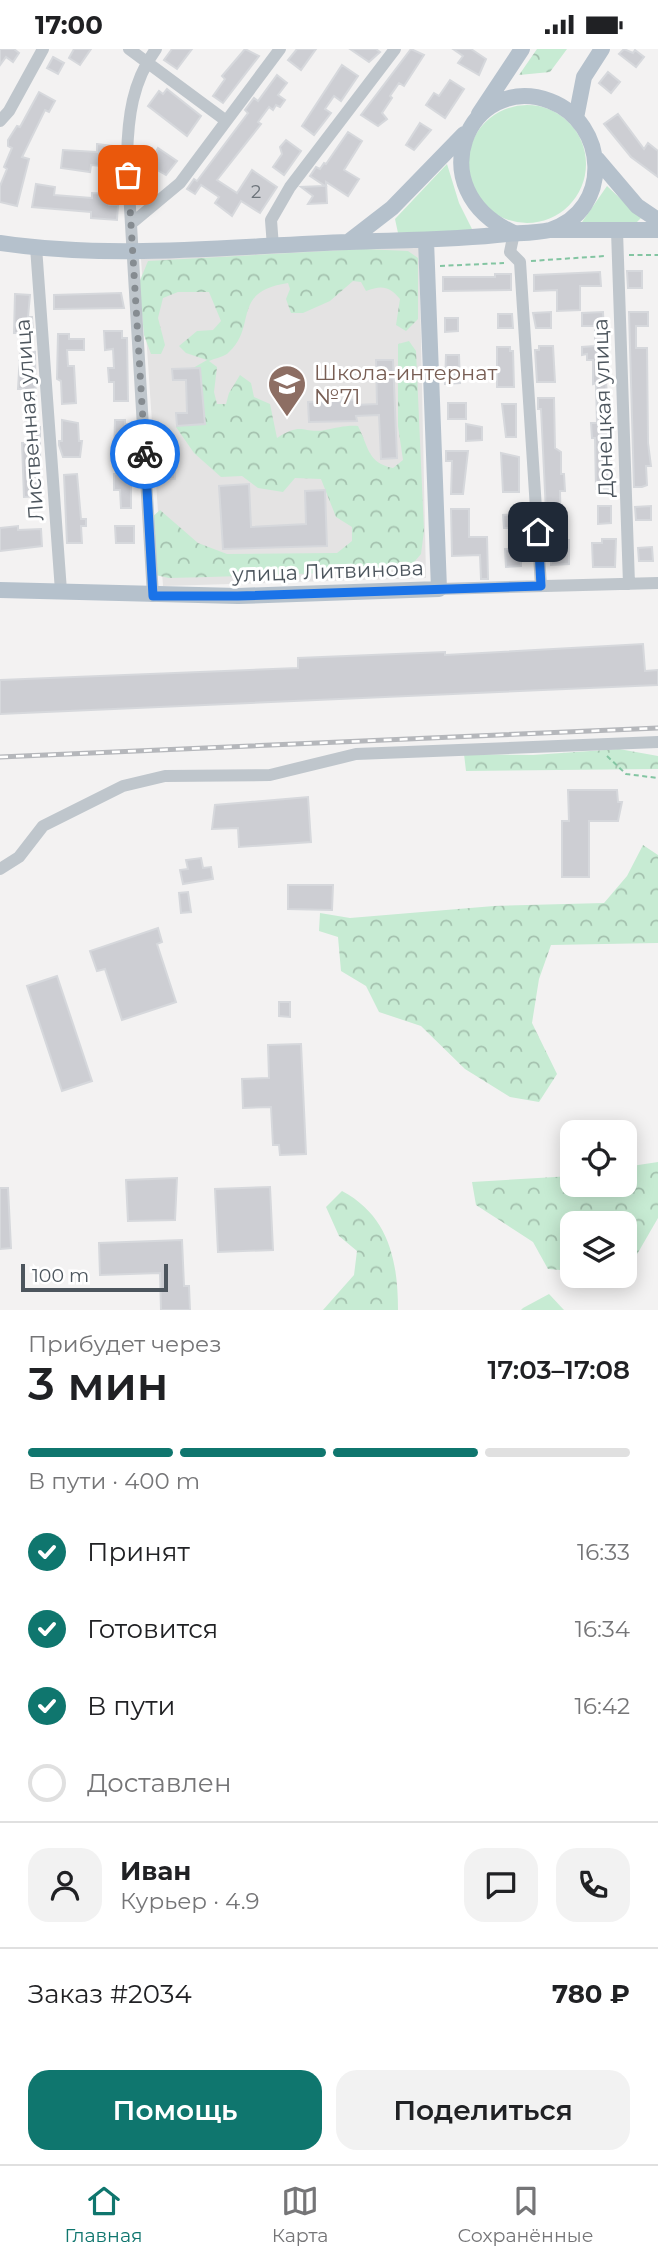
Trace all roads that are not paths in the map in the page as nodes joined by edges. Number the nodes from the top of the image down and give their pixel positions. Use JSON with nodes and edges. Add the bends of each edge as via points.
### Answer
{"nodes":[{"id":1,"x":43,"y":49,"type":"edge"},
{"id":2,"x":129,"y":49,"type":"edge"},
{"id":3,"x":156,"y":49,"type":"edge"},
{"id":4,"x":280,"y":49,"type":"edge"},
{"id":5,"x":395,"y":49,"type":"edge"},
{"id":6,"x":522,"y":49,"type":"edge"},
{"id":7,"x":602,"y":49,"type":"edge"},
{"id":8,"x":146,"y":62,"type":"junction"},
{"id":9,"x":576,"y":118,"type":"junction"},
{"id":10,"x":225,"y":120,"type":"junction"},
{"id":11,"x":0,"y":121,"type":"edge"},
{"id":12,"x":476,"y":121,"type":"junction"},
{"id":13,"x":597,"y":159,"type":"junction"},
{"id":14,"x":658,"y":220,"type":"edge"},
{"id":15,"x":132,"y":223,"type":"junction"},
{"id":16,"x":549,"y":230,"type":"junction"},
{"id":17,"x":658,"y":230,"type":"edge"},
{"id":18,"x":617,"y":231,"type":"junction"},
{"id":19,"x":514,"y":233,"type":"junction"},
{"id":20,"x":426,"y":240,"type":"junction"},
{"id":21,"x":348,"y":242,"type":"junction"},
{"id":22,"x":0,"y":243,"type":"edge"},
{"id":23,"x":36,"y":247,"type":"junction"},
{"id":24,"x":273,"y":247,"type":"junction"},
{"id":25,"x":132,"y":252,"type":"junction"},
{"id":26,"x":658,"y":583,"type":"edge"},
{"id":27,"x":629,"y":584,"type":"junction"},
{"id":28,"x":541,"y":586,"type":"junction"},
{"id":29,"x":439,"y":589,"type":"junction"},
{"id":30,"x":0,"y":590,"type":"edge"},
{"id":31,"x":61,"y":591,"type":"junction"},
{"id":32,"x":153,"y":596,"type":"junction"},
{"id":33,"x":658,"y":742,"type":"edge"},
{"id":34,"x":0,"y":869,"type":"edge"}],
"edges":[{"from":1,"to":11,"type":"street"},
{"from":2,"to":8,"type":"street"},
{"from":3,"to":8,"type":"street"},
{"from":4,"to":10,"type":"street"},
{"from":5,"to":24,"type":"street","via":[[290,187],[271,220]]},
{"from":6,"to":12,"type":"main road"},
{"from":7,"to":9,"type":"main road","via":[[584,77]]},
{"from":8,"to":10,"type":"street"},
{"from":8,"to":15,"type":"street","via":[[128,116]]},
{"from":9,"to":12,"type":"main road","via":[[556,104],[533,97],[502,102]]},
{"from":9,"to":13,"type":"main road","via":[[593,141]]},
{"from":10,"to":15,"type":"street","via":[[180,183]]},
{"from":12,"to":19,"type":"main road","via":[[461,151],[463,185],[482,214]]},
{"from":12,"to":21,"type":"main road","via":[[392,208]]},
{"from":13,"to":14,"type":"main road","via":[[637,206]]},
{"from":13,"to":16,"type":"main road","via":[[596,177],[580,209]]},
{"from":15,"to":25,"type":"street"},
{"from":16,"to":18,"type":"main road"},
{"from":16,"to":19,"type":"main road"},
{"from":17,"to":18,"type":"main road"},
{"from":18,"to":27,"type":"street","name":"Донецкая улица"},
{"from":19,"to":20,"type":"main road"},
{"from":19,"to":28,"type":"street","via":[[510,252],[520,262]]},
{"from":20,"to":21,"type":"main road"},
{"from":20,"to":29,"type":"main road"},
{"from":21,"to":24,"type":"main road"},
{"from":22,"to":23,"type":"main road"},
{"from":23,"to":25,"type":"main road"},
{"from":23,"to":31,"type":"street","name":"Лиственная улица"},
{"from":24,"to":25,"type":"main road"},
{"from":25,"to":32,"type":"street"},
{"from":26,"to":27,"type":"street","name":"улица Литвинова"},
{"from":27,"to":28,"type":"street","name":"улица Литвинова"},
{"from":28,"to":29,"type":"street","name":"улица Литвинова"},
{"from":29,"to":32,"type":"main road","name":"улица Литвинова"},
{"from":30,"to":31,"type":"main road","name":"улица Литвинова"},
{"from":31,"to":32,"type":"main road","name":"улица Литвинова"},
{"from":33,"to":34,"type":"street","via":[[356,754],[270,775],[165,776],[123,786],[43,826],[19,857]]}]}
